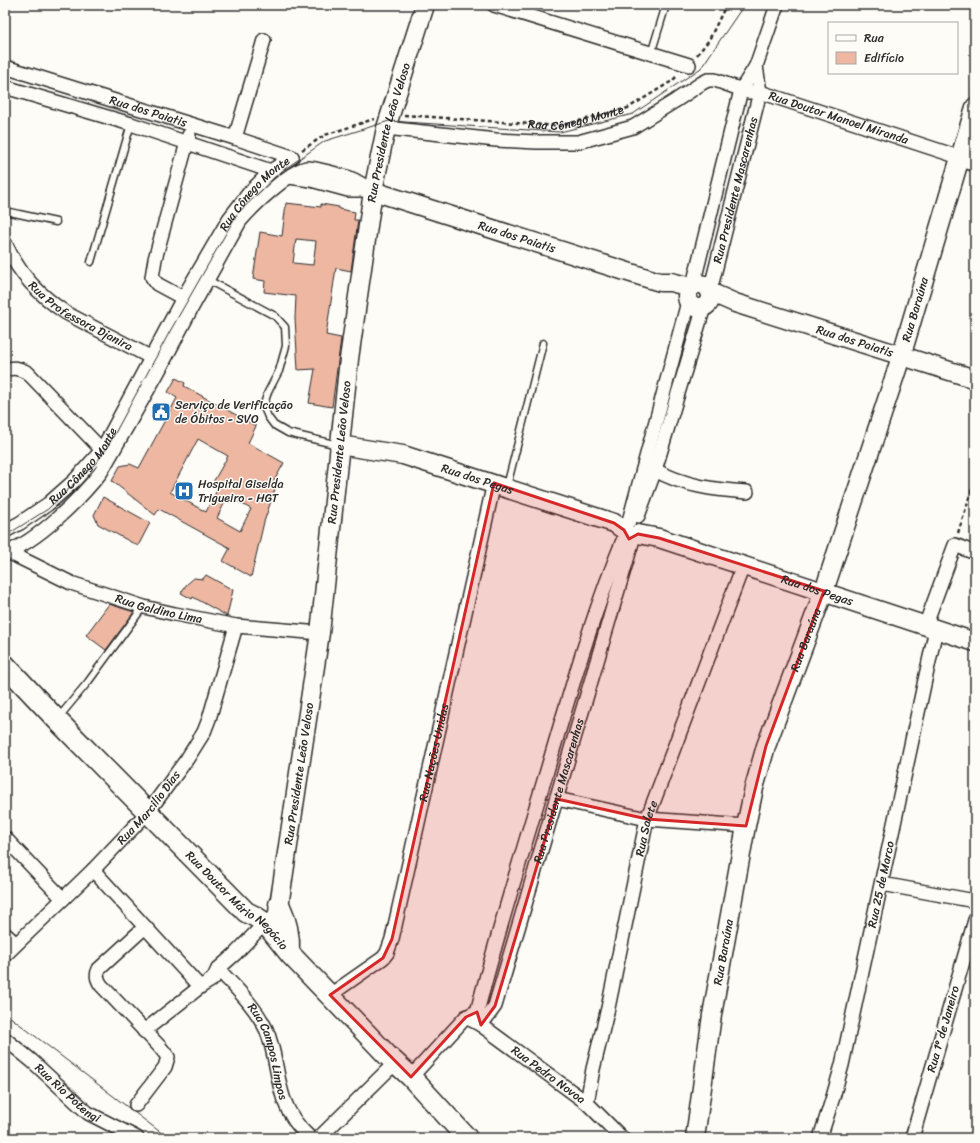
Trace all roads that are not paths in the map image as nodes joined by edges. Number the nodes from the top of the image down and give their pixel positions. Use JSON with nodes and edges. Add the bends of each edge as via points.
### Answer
{"nodes":[{"id":1,"x":425,"y":5,"type":"edge"},
{"id":2,"x":494,"y":5,"type":"edge"},
{"id":3,"x":666,"y":5,"type":"edge"},
{"id":4,"x":777,"y":5,"type":"edge"},
{"id":5,"x":264,"y":40,"type":"dead end"},
{"id":6,"x":651,"y":54,"type":"junction"},
{"id":7,"x":689,"y":65,"type":"road end"},
{"id":8,"x":756,"y":66,"type":"junction"},
{"id":9,"x":5,"y":67,"type":"edge"},
{"id":10,"x":702,"y":83,"type":"joint"},
{"id":11,"x":5,"y":87,"type":"edge"},
{"id":12,"x":742,"y":90,"type":"junction"},
{"id":13,"x":760,"y":92,"type":"junction"},
{"id":14,"x":118,"y":102,"type":"junction"},
{"id":15,"x":975,"y":107,"type":"edge"},
{"id":16,"x":113,"y":119,"type":"junction"},
{"id":17,"x":389,"y":121,"type":"junction"},
{"id":18,"x":131,"y":124,"type":"junction"},
{"id":19,"x":192,"y":125,"type":"junction"},
{"id":20,"x":235,"y":138,"type":"junction"},
{"id":21,"x":187,"y":143,"type":"junction"},
{"id":22,"x":292,"y":157,"type":"joint"},
{"id":23,"x":967,"y":160,"type":"edge"},
{"id":24,"x":308,"y":167,"type":"joint"},
{"id":25,"x":271,"y":171,"type":"junction"},
{"id":26,"x":289,"y":177,"type":"junction"},
{"id":27,"x":373,"y":191,"type":"junction"},
{"id":28,"x":5,"y":210,"type":"edge"},
{"id":29,"x":56,"y":222,"type":"dead end"},
{"id":30,"x":5,"y":243,"type":"edge"},
{"id":31,"x":91,"y":262,"type":"dead end"},
{"id":32,"x":208,"y":280,"type":"junction"},
{"id":33,"x":699,"y":296,"type":"junction"},
{"id":34,"x":183,"y":298,"type":"junction"},
{"id":35,"x":543,"y":343,"type":"dead end"},
{"id":36,"x":901,"y":357,"type":"junction"},
{"id":37,"x":152,"y":358,"type":"junction"},
{"id":38,"x":5,"y":370,"type":"edge"},
{"id":39,"x":975,"y":379,"type":"edge"},
{"id":40,"x":339,"y":445,"type":"junction"},
{"id":41,"x":102,"y":450,"type":"junction"},
{"id":42,"x":655,"y":470,"type":"junction"},
{"id":43,"x":500,"y":486,"type":"junction"},
{"id":44,"x":747,"y":492,"type":"dead end"},
{"id":45,"x":630,"y":528,"type":"junction"},
{"id":46,"x":5,"y":531,"type":"edge"},
{"id":47,"x":6,"y":553,"type":"edge"},
{"id":48,"x":975,"y":553,"type":"edge"},
{"id":49,"x":743,"y":566,"type":"junction"},
{"id":50,"x":824,"y":592,"type":"junction"},
{"id":51,"x":144,"y":607,"type":"junction"},
{"id":52,"x":236,"y":626,"type":"junction"},
{"id":53,"x":930,"y":628,"type":"junction"},
{"id":54,"x":320,"y":633,"type":"junction"},
{"id":55,"x":975,"y":642,"type":"edge"},
{"id":56,"x":5,"y":665,"type":"edge"},
{"id":57,"x":57,"y":720,"type":"junction"},
{"id":58,"x":557,"y":799,"type":"junction"},
{"id":59,"x":148,"y":812,"type":"junction"},
{"id":60,"x":647,"y":819,"type":"junction"},
{"id":61,"x":746,"y":826,"type":"junction"},
{"id":62,"x":5,"y":838,"type":"edge"},
{"id":63,"x":93,"y":870,"type":"junction"},
{"id":64,"x":882,"y":884,"type":"junction"},
{"id":65,"x":63,"y":900,"type":"junction"},
{"id":66,"x":975,"y":901,"type":"edge"},
{"id":67,"x":279,"y":904,"type":"junction"},
{"id":68,"x":975,"y":920,"type":"edge"},
{"id":69,"x":266,"y":925,"type":"junction"},
{"id":70,"x":145,"y":927,"type":"junction"},
{"id":71,"x":5,"y":934,"type":"edge"},
{"id":72,"x":16,"y":944,"type":"junction"},
{"id":73,"x":289,"y":952,"type":"junction"},
{"id":74,"x":5,"y":955,"type":"edge"},
{"id":75,"x":218,"y":969,"type":"junction"},
{"id":76,"x":200,"y":987,"type":"junction"},
{"id":77,"x":330,"y":996,"type":"junction"},
{"id":78,"x":471,"y":1014,"type":"junction"},
{"id":79,"x":481,"y":1025,"type":"junction"},
{"id":80,"x":144,"y":1031,"type":"junction"},
{"id":81,"x":5,"y":1039,"type":"edge"},
{"id":82,"x":396,"y":1062,"type":"junction"},
{"id":83,"x":411,"y":1077,"type":"junction"},
{"id":84,"x":587,"y":1103,"type":"junction"},
{"id":85,"x":136,"y":1105,"type":"dead end"},
{"id":86,"x":137,"y":1138,"type":"edge"},
{"id":87,"x":310,"y":1138,"type":"edge"},
{"id":88,"x":319,"y":1138,"type":"edge"},
{"id":89,"x":467,"y":1138,"type":"edge"},
{"id":90,"x":622,"y":1138,"type":"edge"},
{"id":91,"x":695,"y":1138,"type":"edge"},
{"id":92,"x":820,"y":1138,"type":"edge"},
{"id":93,"x":912,"y":1138,"type":"edge"}],
"edges":[{"from":1,"to":17,"type":"main road","name":"Rua Presidente Leão Veloso"},
{"from":2,"to":6,"type":"street"},
{"from":3,"to":6,"type":"lane"},
{"from":4,"to":8,"type":"street","name":"Rua Presidente Mascarenhas"},
{"from":5,"to":20,"type":"street"},
{"from":6,"to":7,"type":"street"},
{"from":8,"to":12,"type":"street","name":"Rua Presidente Mascarenhas"},
{"from":8,"to":13,"type":"street","name":"Rua Presidente Mascarenhas"},
{"from":9,"to":14,"type":"street","name":"Rua dos Paiatis"},
{"from":10,"to":12,"type":"street","name":"Rua Doutor Manoel Miranda","via":[[715,80]]},
{"from":10,"to":17,"type":"street","name":"Rua Cônego Monte","via":[[633,127],[578,142],[496,140]]},
{"from":11,"to":16,"type":"street","name":"Rua dos Paiatis"},
{"from":12,"to":13,"type":"street","name":"Rua Doutor Manoel Miranda"},
{"from":12,"to":33,"type":"street","name":"Rua Presidente Mascarenhas"},
{"from":13,"to":23,"type":"street","name":"Rua Doutor Manoel Miranda"},
{"from":13,"to":33,"type":"street","name":"Rua Presidente Mascarenhas"},
{"from":14,"to":16,"type":"street"},
{"from":14,"to":19,"type":"street","name":"Rua dos Paiatis"},
{"from":15,"to":23,"type":"main road","name":"Rua Baraúna"},
{"from":16,"to":18,"type":"street","name":"Rua dos Paiatis"},
{"from":17,"to":27,"type":"main road","name":"Rua Presidente Leão Veloso"},
{"from":18,"to":21,"type":"street","name":"Rua dos Paiatis"},
{"from":18,"to":31,"type":"lane"},
{"from":19,"to":20,"type":"street","name":"Rua dos Paiatis"},
{"from":19,"to":21,"type":"street"},
{"from":20,"to":22,"type":"street","name":"Rua dos Paiatis"},
{"from":21,"to":25,"type":"street","name":"Rua dos Paiatis"},
{"from":21,"to":34,"type":"street","via":[[152,277],[157,284]]},
{"from":22,"to":25,"type":"street","name":"Rua Cônego Monte"},
{"from":23,"to":36,"type":"main road","name":"Rua Baraúna"},
{"from":24,"to":26,"type":"street","name":"Rua Cônego Monte"},
{"from":24,"to":27,"type":"street","name":"Rua dos Paiatis","via":[[352,179]]},
{"from":25,"to":34,"type":"street","name":"Rua Cônego Monte","via":[[249,193],[229,219]]},
{"from":26,"to":27,"type":"street","name":"Rua dos Paiatis","via":[[348,190]]},
{"from":26,"to":32,"type":"street","name":"Rua Cônego Monte","via":[[240,221]]},
{"from":27,"to":33,"type":"main road","name":"Rua dos Paiatis","via":[[660,282],[671,282]]},
{"from":27,"to":40,"type":"main road","name":"Rua Presidente Leão Veloso"},
{"from":28,"to":29,"type":"lane"},
{"from":30,"to":37,"type":"street","name":"Rua Professora Djanira","via":[[21,272],[55,305]]},
{"from":32,"to":40,"type":"lane","via":[[275,316],[285,327],[286,346],[265,401],[268,418],[288,433]]},
{"from":32,"to":47,"type":"street","name":"Rua Cônego Monte","via":[[98,476],[34,538]]},
{"from":33,"to":36,"type":"main road","name":"Rua dos Paiatis","via":[[736,303]]},
{"from":33,"to":42,"type":"street","name":"Rua Presidente Mascarenhas"},
{"from":33,"to":45,"type":"street","name":"Rua Presidente Mascarenhas"},
{"from":34,"to":37,"type":"street","name":"Rua Cônego Monte"},
{"from":35,"to":43,"type":"lane"},
{"from":36,"to":39,"type":"main road","name":"Rua dos Paiatis"},
{"from":36,"to":50,"type":"main road","name":"Rua Baraúna"},
{"from":37,"to":41,"type":"street","name":"Rua Cônego Monte"},
{"from":38,"to":41,"type":"street","via":[[14,367],[28,373]]},
{"from":40,"to":43,"type":"main road","name":"Rua dos Pegas","via":[[403,455]]},
{"from":40,"to":54,"type":"main road","name":"Rua Presidente Leão Veloso"},
{"from":41,"to":46,"type":"street","name":"Rua Cônego Monte","via":[[74,481],[48,504]]},
{"from":42,"to":44,"type":"street","via":[[700,487]]},
{"from":42,"to":45,"type":"street","name":"Rua Presidente Mascarenhas"},
{"from":43,"to":45,"type":"main road","name":"Rua dos Pegas"},
{"from":43,"to":77,"type":"street","name":"Rua Nações Unidas","via":[[392,940],[383,958]]},
{"from":45,"to":49,"type":"main road","name":"Rua dos Pegas"},
{"from":45,"to":58,"type":"street","name":"Rua Presidente Mascarenhas"},
{"from":45,"to":78,"type":"street","name":"Rua Presidente Mascarenhas","via":[[614,563],[573,682],[495,943]]},
{"from":47,"to":51,"type":"street","name":"Rua Galdino Lima","via":[[71,583]]},
{"from":48,"to":53,"type":"street","name":"Rua 25 de Marco","via":[[955,545]]},
{"from":49,"to":50,"type":"main road","name":"Rua dos Pegas"},
{"from":49,"to":60,"type":"street","name":"Rua Salete"},
{"from":50,"to":53,"type":"main road","name":"Rua dos Pegas"},
{"from":50,"to":61,"type":"main road","name":"Rua Baraúna","via":[[766,746]]},
{"from":51,"to":52,"type":"street","name":"Rua Galdino Lima"},
{"from":51,"to":57,"type":"lane"},
{"from":52,"to":54,"type":"street","name":"Rua Galdino Lima"},
{"from":52,"to":59,"type":"street","name":"Rua Marcilio Dias","via":[[204,732]]},
{"from":53,"to":55,"type":"main road","name":"Rua dos Pegas"},
{"from":53,"to":64,"type":"street","name":"Rua 25 de Marco"},
{"from":54,"to":67,"type":"main road","name":"Rua Presidente Leão Veloso"},
{"from":56,"to":57,"type":"main road","name":"Rua Doutor Mário Negócio"},
{"from":57,"to":59,"type":"main road","name":"Rua Doutor Mário Negócio"},
{"from":58,"to":60,"type":"street"},
{"from":58,"to":79,"type":"street","name":"Rua Presidente Mascarenhas","via":[[495,1006]]},
{"from":59,"to":63,"type":"street","name":"Rua Marcilio Dias"},
{"from":59,"to":69,"type":"main road","name":"Rua Doutor Mário Negócio","via":[[246,912]]},
{"from":60,"to":61,"type":"street"},
{"from":60,"to":84,"type":"street","name":"Rua Salete"},
{"from":61,"to":91,"type":"main road","name":"Rua Baraúna","via":[[712,1015]]},
{"from":62,"to":65,"type":"street"},
{"from":63,"to":65,"type":"street","name":"Rua Marcilio Dias"},
{"from":63,"to":70,"type":"street"},
{"from":64,"to":66,"type":"street"},
{"from":64,"to":92,"type":"street","name":"Rua 25 de Marco","via":[[842,1065]]},
{"from":65,"to":72,"type":"street","name":"Rua Marcilio Dias"},
{"from":67,"to":69,"type":"main road","name":"Rua Presidente Leão Veloso"},
{"from":67,"to":69,"type":"main road"},
{"from":67,"to":73,"type":"main road","via":[[290,939]]},
{"from":68,"to":93,"type":"street","name":"Rua 1º de Janeiro"},
{"from":69,"to":73,"type":"main road","name":"Rua Doutor Mário Negócio"},
{"from":69,"to":75,"type":"street"},
{"from":70,"to":76,"type":"street"},
{"from":70,"to":80,"type":"street","via":[[97,973],[101,985]]},
{"from":71,"to":72,"type":"street"},
{"from":72,"to":74,"type":"street","name":"Rua Marcilio Dias"},
{"from":73,"to":77,"type":"main road","name":"Rua Doutor Mário Negócio"},
{"from":75,"to":76,"type":"street","via":[[213,979]]},
{"from":75,"to":87,"type":"street","name":"Rua Campos Limpos","via":[[265,1028],[271,1042],[284,1101],[294,1120]]},
{"from":76,"to":80,"type":"street"},
{"from":77,"to":82,"type":"main road","name":"Rua Doutor Mário Negócio"},
{"from":78,"to":79,"type":"street"},
{"from":78,"to":83,"type":"street","name":"Rua Presidente Mascarenhas"},
{"from":79,"to":84,"type":"street","name":"Rua Pedro Novoa"},
{"from":80,"to":85,"type":"street","via":[[168,1057],[154,1083]]},
{"from":81,"to":86,"type":"street","name":"Rua Rio Potengi","via":[[88,1113]]},
{"from":82,"to":83,"type":"main road","name":"Rua Doutor Mário Negócio"},
{"from":82,"to":88,"type":"street"},
{"from":83,"to":89,"type":"main road","name":"Rua Doutor Mário Negócio"},
{"from":84,"to":90,"type":"street","name":"Rua Pedro Novoa"}]}
